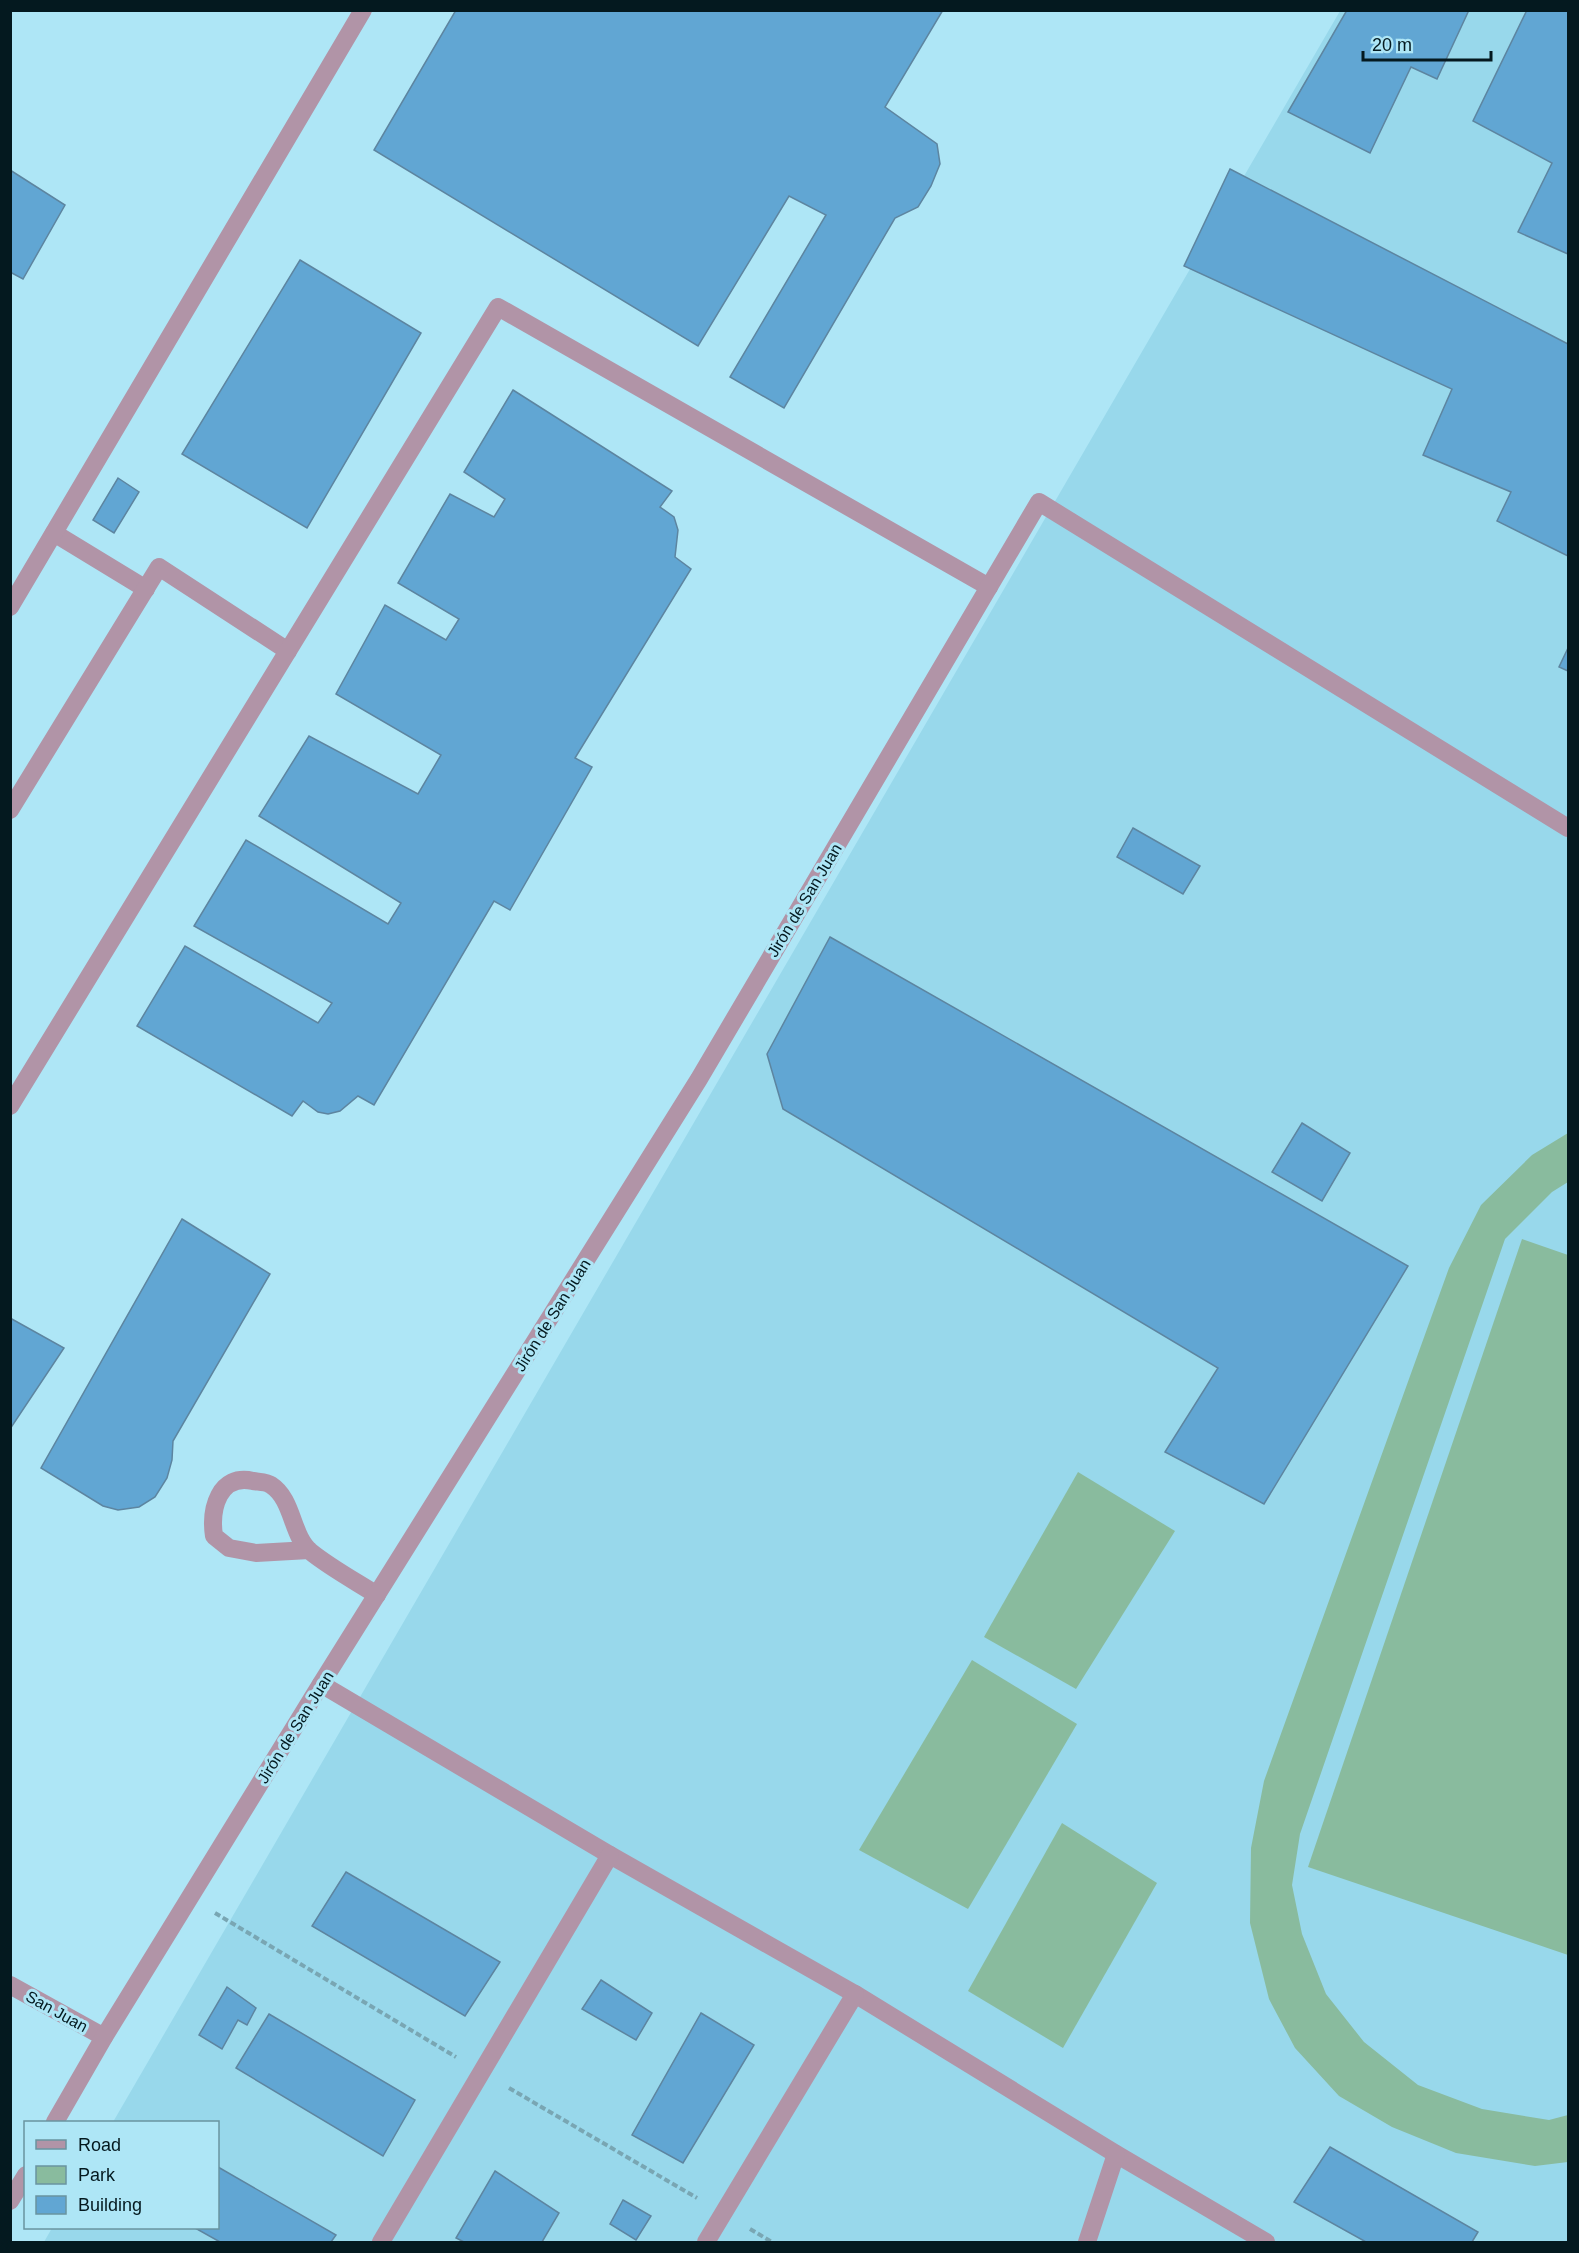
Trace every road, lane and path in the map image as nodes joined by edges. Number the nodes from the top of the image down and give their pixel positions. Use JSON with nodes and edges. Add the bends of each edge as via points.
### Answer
{"nodes":[{"id":1,"x":363,"y":10,"type":"edge"},
{"id":2,"x":54,"y":533,"type":"junction"},
{"id":3,"x":989,"y":587,"type":"junction"},
{"id":4,"x":146,"y":589,"type":"junction"},
{"id":5,"x":10,"y":607,"type":"edge"},
{"id":6,"x":288,"y":651,"type":"junction"},
{"id":7,"x":10,"y":810,"type":"edge"},
{"id":8,"x":1569,"y":828,"type":"edge"},
{"id":9,"x":10,"y":1106,"type":"edge"},
{"id":10,"x":309,"y":1550,"type":"junction"},
{"id":11,"x":376,"y":1596,"type":"junction"},
{"id":12,"x":321,"y":1684,"type":"junction"},
{"id":13,"x":610,"y":1855,"type":"junction"},
{"id":14,"x":10,"y":1985,"type":"edge"},
{"id":15,"x":855,"y":1994,"type":"junction"},
{"id":16,"x":105,"y":2037,"type":"junction"},
{"id":17,"x":56,"y":2121,"type":"edge"},
{"id":18,"x":1116,"y":2154,"type":"junction"},
{"id":19,"x":24,"y":2178,"type":"edge"},
{"id":20,"x":10,"y":2201,"type":"edge"},
{"id":21,"x":381,"y":2242,"type":"edge"},
{"id":22,"x":706,"y":2242,"type":"edge"},
{"id":23,"x":1088,"y":2242,"type":"edge"},
{"id":24,"x":1266,"y":2242,"type":"edge"}],
"edges":[{"from":1,"to":2,"type":"lane"},
{"from":2,"to":4,"type":"lane"},
{"from":2,"to":5,"type":"lane"},
{"from":3,"to":6,"type":"lane","via":[[498,307]]},
{"from":3,"to":8,"type":"lane","name":"Jirón de San Juan","via":[[1039,502]]},
{"from":3,"to":11,"type":"lane","name":"Jirón de San Juan","via":[[699,1079]]},
{"from":4,"to":6,"type":"lane","via":[[159,567]]},
{"from":4,"to":7,"type":"lane"},
{"from":6,"to":9,"type":"lane"},
{"from":10,"to":10,"type":"lane","via":[[285,1501],[271,1485],[244,1479],[225,1486],[217,1497],[214,1536],[229,1548],[256,1553]]},
{"from":10,"to":11,"type":"lane"},
{"from":11,"to":12,"type":"lane","name":"Jirón de San Juan"},
{"from":12,"to":13,"type":"lane"},
{"from":12,"to":16,"type":"lane","name":"Jirón de San Juan"},
{"from":13,"to":15,"type":"lane"},
{"from":13,"to":21,"type":"lane"},
{"from":14,"to":16,"type":"lane","name":"San Juan"},
{"from":15,"to":18,"type":"lane"},
{"from":15,"to":22,"type":"lane"},
{"from":16,"to":17,"type":"lane","name":"Jirón de San Juan"},
{"from":18,"to":23,"type":"lane"},
{"from":18,"to":24,"type":"lane"},
{"from":19,"to":20,"type":"lane"}]}
